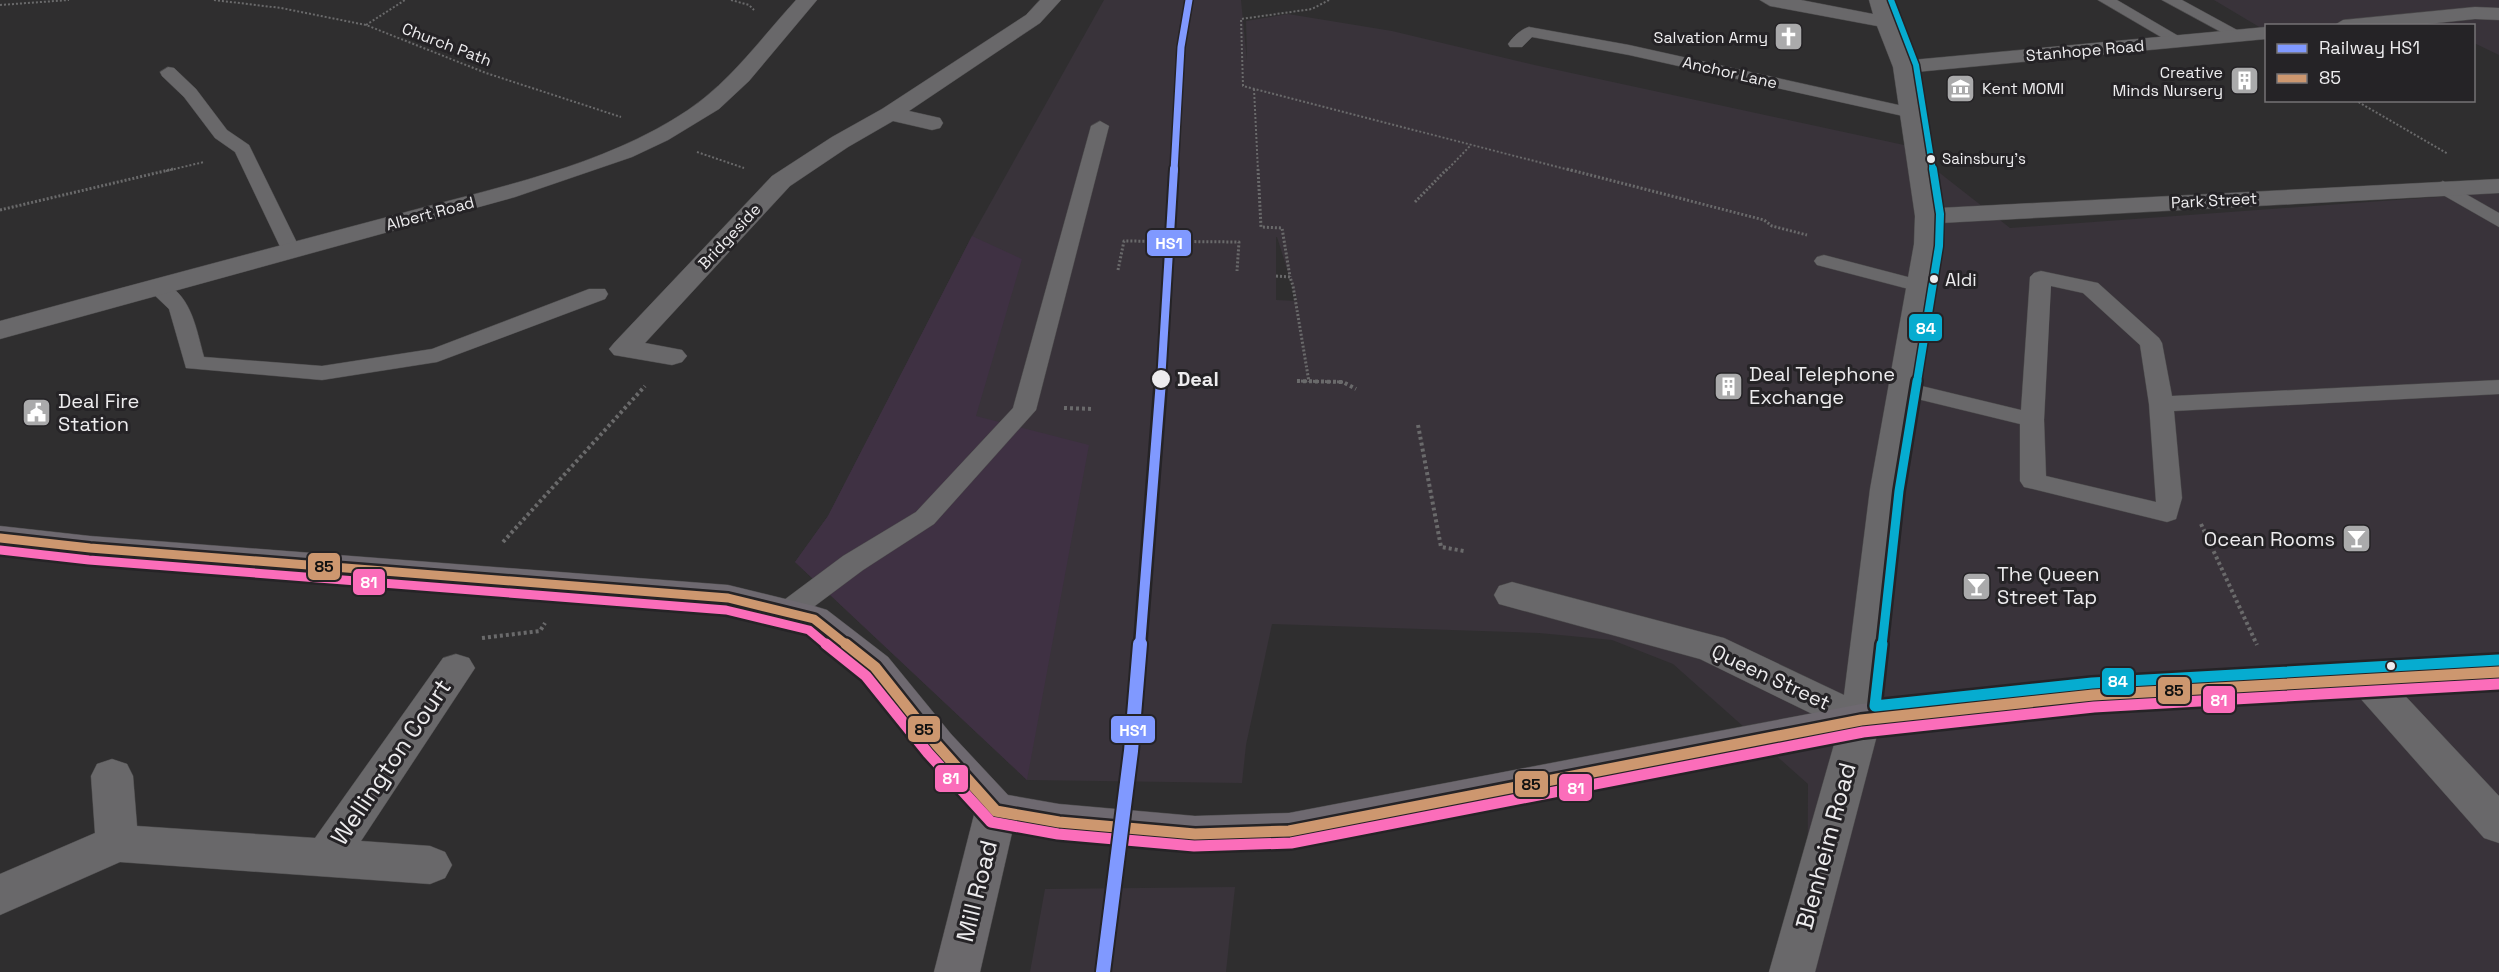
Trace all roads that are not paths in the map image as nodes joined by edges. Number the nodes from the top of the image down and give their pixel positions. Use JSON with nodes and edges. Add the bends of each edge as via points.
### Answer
{"nodes":[{"id":1,"x":807,"y":0,"type":"edge"},
{"id":2,"x":1051,"y":0,"type":"edge"},
{"id":3,"x":1770,"y":0,"type":"edge"},
{"id":4,"x":2106,"y":0,"type":"edge"},
{"id":5,"x":2170,"y":0,"type":"edge"},
{"id":6,"x":1882,"y":11,"type":"edge"},
{"id":7,"x":2499,"y":14,"type":"edge"},
{"id":8,"x":2363,"y":24,"type":"edge"},
{"id":9,"x":2265,"y":33,"type":"edge"},
{"id":10,"x":2240,"y":36,"type":"junction"},
{"id":11,"x":2179,"y":42,"type":"junction"},
{"id":12,"x":1516,"y":44,"type":"dead end"},
{"id":13,"x":1904,"y":67,"type":"junction"},
{"id":14,"x":168,"y":72,"type":"dead end"},
{"id":15,"x":1912,"y":113,"type":"junction"},
{"id":16,"x":890,"y":114,"type":"junction"},
{"id":17,"x":932,"y":123,"type":"dead end"},
{"id":18,"x":1100,"y":126,"type":"dead end"},
{"id":19,"x":2499,"y":186,"type":"edge"},
{"id":20,"x":2443,"y":188,"type":"junction"},
{"id":21,"x":1928,"y":216,"type":"junction"},
{"id":22,"x":2499,"y":221,"type":"edge"},
{"id":23,"x":291,"y":251,"type":"junction"},
{"id":24,"x":1824,"y":261,"type":"dead end"},
{"id":25,"x":1920,"y":286,"type":"junction"},
{"id":26,"x":157,"y":287,"type":"junction"},
{"id":27,"x":597,"y":294,"type":"dead end"},
{"id":28,"x":0,"y":330,"type":"edge"},
{"id":29,"x":672,"y":356,"type":"road end"},
{"id":30,"x":2499,"y":387,"type":"edge"},
{"id":31,"x":1905,"y":389,"type":"junction"},
{"id":32,"x":2161,"y":404,"type":"junction"},
{"id":33,"x":2032,"y":420,"type":"junction"},
{"id":34,"x":0,"y":538,"type":"edge"},
{"id":35,"x":1512,"y":595,"type":"dead end"},
{"id":36,"x":786,"y":613,"type":"junction"},
{"id":37,"x":456,"y":668,"type":"road end"},
{"id":38,"x":2499,"y":672,"type":"edge"},
{"id":39,"x":2366,"y":679,"type":"junction"},
{"id":40,"x":1861,"y":720,"type":"junction"},
{"id":41,"x":112,"y":776,"type":"dead end"},
{"id":42,"x":996,"y":811,"type":"junction"},
{"id":43,"x":2499,"y":825,"type":"edge"},
{"id":44,"x":117,"y":843,"type":"junction"},
{"id":45,"x":327,"y":856,"type":"junction"},
{"id":46,"x":430,"y":865,"type":"dead end"},
{"id":47,"x":0,"y":895,"type":"edge"},
{"id":48,"x":957,"y":972,"type":"edge"},
{"id":49,"x":1792,"y":972,"type":"edge"}],
"edges":[{"from":1,"to":23,"type":"street","name":"Albert Road","via":[[727,92],[660,134],[555,177]]},
{"from":2,"to":16,"type":"street","name":"Bridgeside","via":[[1033,20]]},
{"from":3,"to":6,"type":"street"},
{"from":4,"to":11,"type":"lane"},
{"from":5,"to":10,"type":"lane"},
{"from":6,"to":13,"type":"street","name":"Blenheim Road"},
{"from":7,"to":8,"type":"street"},
{"from":9,"to":10,"type":"street","name":"Stanhope Road"},
{"from":10,"to":11,"type":"street","name":"Stanhope Road"},
{"from":11,"to":13,"type":"street","name":"Stanhope Road"},
{"from":12,"to":15,"type":"lane","name":"Anchor Lane","via":[[1529,32],[1629,50]]},
{"from":13,"to":15,"type":"street","name":"Blenheim Road"},
{"from":14,"to":23,"type":"lane","via":[[190,93],[221,134],[243,149]]},
{"from":15,"to":21,"type":"street","name":"Blenheim Road"},
{"from":16,"to":17,"type":"street"},
{"from":16,"to":29,"type":"street","name":"Bridgeside","via":[[781,181],[624,349]]},
{"from":18,"to":36,"type":"lane","via":[[1024,410],[925,518],[852,563]]},
{"from":19,"to":20,"type":"street","name":"Park Street"},
{"from":20,"to":21,"type":"street","name":"Park Street"},
{"from":20,"to":22,"type":"lane"},
{"from":21,"to":25,"type":"street","name":"Blenheim Road"},
{"from":23,"to":26,"type":"street","name":"Albert Road"},
{"from":24,"to":25,"type":"lane"},
{"from":25,"to":31,"type":"street","name":"Blenheim Road"},
{"from":26,"to":27,"type":"lane","via":[[179,307],[194,363],[322,373],[437,355]]},
{"from":26,"to":28,"type":"street","name":"Albert Road"},
{"from":30,"to":32,"type":"lane"},
{"from":31,"to":33,"type":"lane"},
{"from":31,"to":40,"type":"street","name":"Blenheim Road","via":[[1887,489]]},
{"from":32,"to":33,"type":"lane","via":[[2167,513],[2033,481]]},
{"from":32,"to":33,"type":"lane","via":[[2151,343],[2090,288],[2041,277]]},
{"from":34,"to":36,"type":"main road","via":[[728,598]]},
{"from":35,"to":40,"type":"street","name":"Queen Street","via":[[1711,648]]},
{"from":36,"to":42,"type":"main road","via":[[814,619],[875,667]]},
{"from":37,"to":45,"type":"street","name":"Wellington Court"},
{"from":38,"to":39,"type":"main road"},
{"from":39,"to":40,"type":"main road","via":[[2059,698]]},
{"from":39,"to":43,"type":"street"},
{"from":40,"to":42,"type":"main road","via":[[1289,831],[1195,834],[1059,822]]},
{"from":40,"to":49,"type":"street","name":"Blenheim Road"},
{"from":41,"to":44,"type":"street"},
{"from":42,"to":48,"type":"street","name":"Mill Road"},
{"from":44,"to":45,"type":"street","name":"Wellington Court"},
{"from":44,"to":47,"type":"street","name":"Wellington Court"},
{"from":45,"to":46,"type":"street","name":"Wellington Court"}]}
